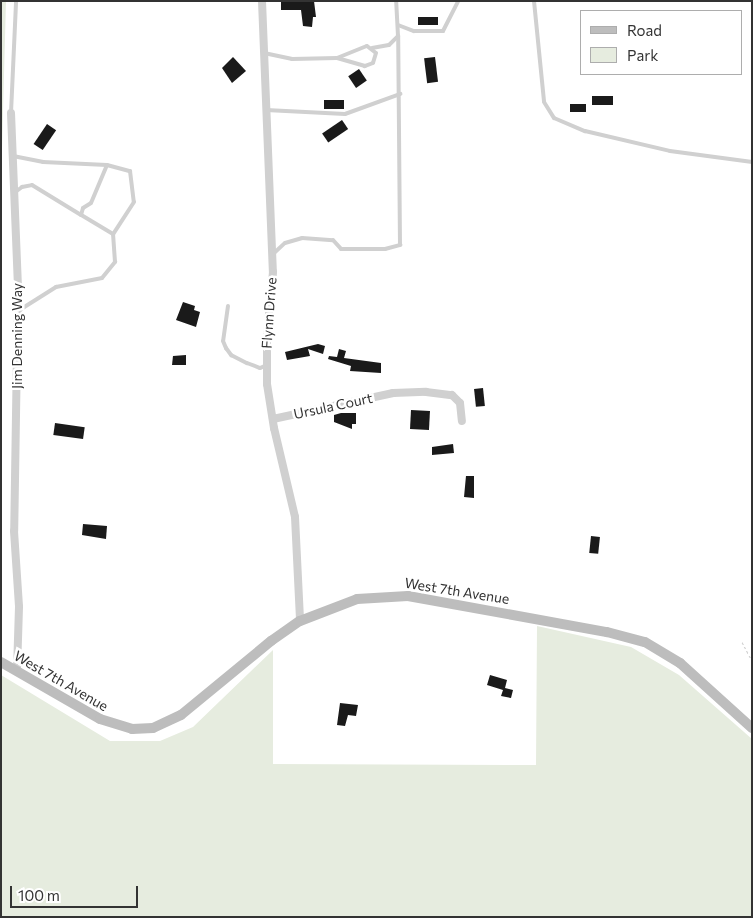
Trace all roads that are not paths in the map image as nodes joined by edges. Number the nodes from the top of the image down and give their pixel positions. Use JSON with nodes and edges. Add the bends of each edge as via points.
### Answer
{"nodes":[{"id":1,"x":16,"y":1,"type":"edge"},
{"id":2,"x":262,"y":1,"type":"edge"},
{"id":3,"x":396,"y":1,"type":"edge"},
{"id":4,"x":458,"y":1,"type":"edge"},
{"id":5,"x":534,"y":1,"type":"edge"},
{"id":6,"x":398,"y":25,"type":"junction"},
{"id":7,"x":398,"y":36,"type":"junction"},
{"id":8,"x":372,"y":48,"type":"junction"},
{"id":9,"x":264,"y":53,"type":"junction"},
{"id":10,"x":337,"y":58,"type":"junction"},
{"id":11,"x":400,"y":94,"type":"junction"},
{"id":12,"x":266,"y":110,"type":"junction"},
{"id":13,"x":12,"y":114,"type":"joint"},
{"id":14,"x":10,"y":156,"type":"junction"},
{"id":15,"x":752,"y":162,"type":"edge"},
{"id":16,"x":107,"y":165,"type":"junction"},
{"id":17,"x":13,"y":194,"type":"junction"},
{"id":18,"x":80,"y":215,"type":"junction"},
{"id":19,"x":113,"y":234,"type":"junction"},
{"id":20,"x":271,"y":257,"type":"junction"},
{"id":21,"x":228,"y":306,"type":"dead end"},
{"id":22,"x":18,"y":311,"type":"junction"},
{"id":23,"x":266,"y":365,"type":"junction"},
{"id":24,"x":273,"y":419,"type":"junction"},
{"id":25,"x":462,"y":421,"type":"dead end"},
{"id":26,"x":300,"y":621,"type":"junction"},
{"id":27,"x":1,"y":662,"type":"edge"},
{"id":28,"x":18,"y":670,"type":"junction"},
{"id":29,"x":752,"y":728,"type":"edge"}],
"edges":[{"from":1,"to":13,"type":"lane","name":"Jim Denning Way"},
{"from":2,"to":9,"type":"street","name":"Flynn Drive"},
{"from":3,"to":6,"type":"lane"},
{"from":4,"to":6,"type":"lane","via":[[443,31],[414,31]]},
{"from":5,"to":15,"type":"lane","via":[[544,102],[554,118],[572,127],[670,151]]},
{"from":6,"to":7,"type":"lane"},
{"from":7,"to":8,"type":"lane","via":[[389,45]]},
{"from":7,"to":11,"type":"lane"},
{"from":8,"to":10,"type":"lane","via":[[361,46]]},
{"from":8,"to":10,"type":"lane","via":[[376,60],[370,64]]},
{"from":9,"to":10,"type":"lane","via":[[292,59]]},
{"from":9,"to":12,"type":"street","name":"Flynn Drive"},
{"from":11,"to":12,"type":"lane","via":[[346,114]]},
{"from":11,"to":20,"type":"lane","via":[[400,245],[385,249],[341,249],[333,240],[302,238],[278,247]]},
{"from":12,"to":20,"type":"street","name":"Flynn Drive"},
{"from":13,"to":14,"type":"street","name":"Jim Denning Way"},
{"from":14,"to":16,"type":"lane","via":[[43,162]]},
{"from":14,"to":17,"type":"street","name":"Jim Denning Way"},
{"from":16,"to":18,"type":"lane","via":[[91,203],[83,208]]},
{"from":16,"to":19,"type":"lane","via":[[130,171],[133,178],[134,202]]},
{"from":17,"to":18,"type":"lane","via":[[32,185]]},
{"from":17,"to":22,"type":"street","name":"Jim Denning Way"},
{"from":18,"to":19,"type":"lane"},
{"from":19,"to":22,"type":"lane","via":[[115,262],[102,278],[56,287]]},
{"from":20,"to":23,"type":"street","name":"Flynn Drive"},
{"from":21,"to":23,"type":"lane","via":[[223,341],[226,348],[231,355],[247,363],[260,368]]},
{"from":22,"to":28,"type":"street","name":"Jim Denning Way","via":[[14,531],[20,607]]},
{"from":23,"to":24,"type":"street","name":"Flynn Drive"},
{"from":24,"to":25,"type":"street","name":"Ursula Court","via":[[393,393],[452,395],[460,403]]},
{"from":24,"to":26,"type":"street","name":"Flynn Drive","via":[[295,517]]},
{"from":26,"to":28,"type":"main road","name":"West 7th Avenue","via":[[181,716],[153,728],[132,728],[100,720]]},
{"from":26,"to":29,"type":"main road","name":"West 7th Avenue","via":[[357,599],[408,596],[621,636],[644,642],[668,654]]},
{"from":27,"to":28,"type":"main road","name":"West 7th Avenue"}]}
